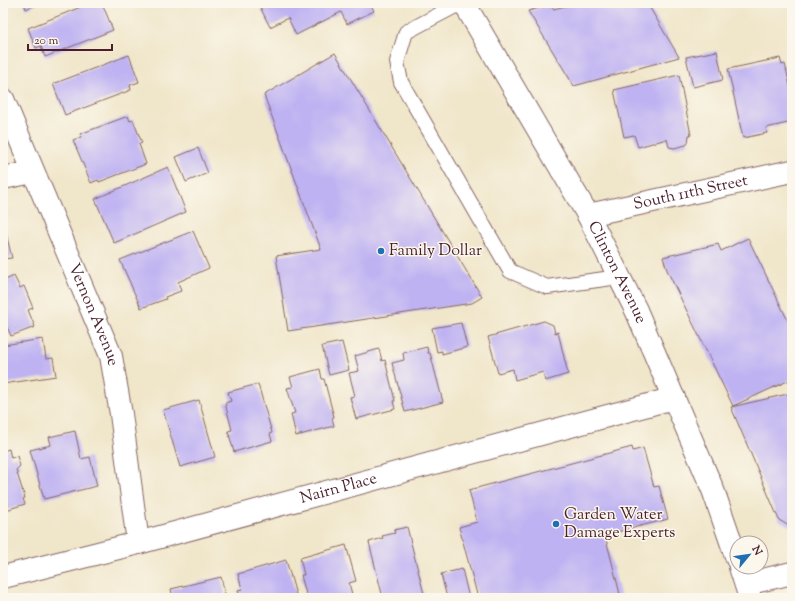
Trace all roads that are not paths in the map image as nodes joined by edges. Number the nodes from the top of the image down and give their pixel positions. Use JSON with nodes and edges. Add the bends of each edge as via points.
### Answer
{"nodes":[{"id":1,"x":461,"y":3,"type":"edge"},
{"id":2,"x":464,"y":3,"type":"edge"},
{"id":3,"x":3,"y":99,"type":"edge"},
{"id":4,"x":792,"y":171,"type":"edge"},
{"id":5,"x":33,"y":172,"type":"junction"},
{"id":6,"x":3,"y":178,"type":"edge"},
{"id":7,"x":588,"y":214,"type":"junction"},
{"id":8,"x":619,"y":277,"type":"junction"},
{"id":9,"x":674,"y":398,"type":"junction"},
{"id":10,"x":729,"y":536,"type":"edge"},
{"id":11,"x":138,"y":543,"type":"junction"},
{"id":12,"x":792,"y":573,"type":"edge"},
{"id":13,"x":3,"y":577,"type":"edge"},
{"id":14,"x":745,"y":583,"type":"edge"}],
"edges":[{"from":1,"to":8,"type":"lane","via":[[406,32],[397,62],[401,82],[510,271],[547,287]]},
{"from":2,"to":7,"type":"street","name":"Clinton Avenue"},
{"from":3,"to":5,"type":"street","name":"Vernon Avenue"},
{"from":4,"to":7,"type":"street","name":"South 11th Street"},
{"from":5,"to":6,"type":"street"},
{"from":5,"to":11,"type":"street","name":"Vernon Avenue","via":[[111,356]]},
{"from":7,"to":8,"type":"street","name":"Clinton Avenue"},
{"from":8,"to":9,"type":"street","name":"Clinton Avenue"},
{"from":9,"to":10,"type":"street","name":"Clinton Avenue","via":[[713,490]]},
{"from":9,"to":11,"type":"street","name":"Nairn Place"},
{"from":11,"to":13,"type":"street","name":"Nairn Place"},
{"from":12,"to":14,"type":"street"}]}
